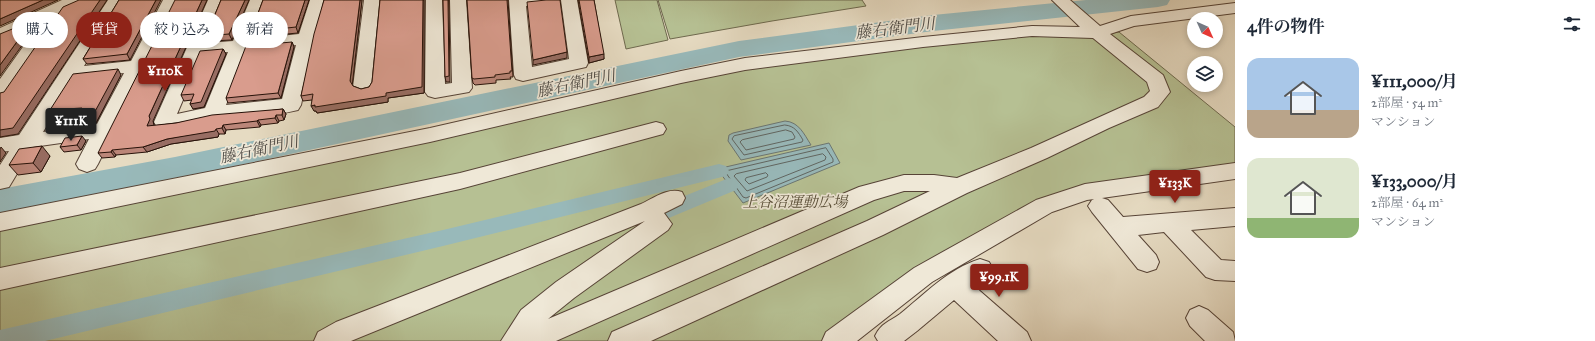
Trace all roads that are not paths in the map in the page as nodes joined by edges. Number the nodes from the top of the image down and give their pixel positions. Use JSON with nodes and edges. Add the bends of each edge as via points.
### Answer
{"nodes":[{"id":1,"x":76,"y":0,"type":"edge"},
{"id":2,"x":116,"y":0,"type":"edge"},
{"id":3,"x":171,"y":0,"type":"edge"},
{"id":4,"x":216,"y":0,"type":"edge"},
{"id":5,"x":258,"y":0,"type":"edge"},
{"id":6,"x":318,"y":0,"type":"edge"},
{"id":7,"x":372,"y":0,"type":"edge"},
{"id":8,"x":434,"y":0,"type":"edge"},
{"id":9,"x":458,"y":0,"type":"edge"},
{"id":10,"x":540,"y":0,"type":"edge"},
{"id":11,"x":569,"y":0,"type":"edge"},
{"id":12,"x":1060,"y":0,"type":"edge"},
{"id":13,"x":518,"y":1,"type":"edge"},
{"id":14,"x":60,"y":7,"type":"junction"},
{"id":15,"x":1235,"y":8,"type":"edge"},
{"id":16,"x":254,"y":12,"type":"edge"},
{"id":17,"x":1097,"y":33,"type":"junction"},
{"id":18,"x":0,"y":34,"type":"edge"},
{"id":19,"x":306,"y":39,"type":"junction"},
{"id":20,"x":288,"y":41,"type":"edge"},
{"id":21,"x":232,"y":47,"type":"edge"},
{"id":22,"x":240,"y":48,"type":"edge"},
{"id":23,"x":194,"y":50,"type":"junction"},
{"id":24,"x":136,"y":66,"type":"junction"},
{"id":25,"x":69,"y":74,"type":"junction"},
{"id":26,"x":363,"y":87,"type":"edge"},
{"id":27,"x":0,"y":93,"type":"edge"},
{"id":28,"x":213,"y":114,"type":"junction"},
{"id":29,"x":656,"y":129,"type":"dead end"},
{"id":30,"x":103,"y":130,"type":"junction"},
{"id":31,"x":25,"y":142,"type":"junction"},
{"id":32,"x":0,"y":146,"type":"edge"},
{"id":33,"x":87,"y":164,"type":"dead end"},
{"id":34,"x":1235,"y":171,"type":"edge"},
{"id":35,"x":1,"y":181,"type":"edge"},
{"id":36,"x":959,"y":187,"type":"junction"},
{"id":37,"x":674,"y":198,"type":"dead end"},
{"id":38,"x":1100,"y":206,"type":"dead end"},
{"id":39,"x":649,"y":210,"type":"junction"},
{"id":40,"x":1235,"y":217,"type":"edge"},
{"id":41,"x":0,"y":222,"type":"edge"},
{"id":42,"x":1169,"y":222,"type":"junction"},
{"id":43,"x":1119,"y":226,"type":"junction"},
{"id":44,"x":1147,"y":262,"type":"dead end"},
{"id":45,"x":980,"y":269,"type":"dead end"},
{"id":46,"x":1235,"y":271,"type":"edge"},
{"id":47,"x":0,"y":279,"type":"edge"},
{"id":48,"x":954,"y":284,"type":"junction"},
{"id":49,"x":889,"y":336,"type":"dead end"},
{"id":50,"x":328,"y":341,"type":"edge"},
{"id":51,"x":524,"y":341,"type":"edge"},
{"id":52,"x":622,"y":341,"type":"edge"},
{"id":53,"x":836,"y":341,"type":"edge"},
{"id":54,"x":1018,"y":341,"type":"edge"}],
"edges":[{"from":1,"to":14,"type":"street"},
{"from":2,"to":25,"type":"street"},
{"from":3,"to":24,"type":"street"},
{"from":4,"to":23,"type":"street"},
{"from":5,"to":16,"type":"street"},
{"from":6,"to":19,"type":"street"},
{"from":7,"to":26,"type":"street"},
{"from":8,"to":9,"type":"street","via":[[434,92],[462,88]]},
{"from":10,"to":13,"type":"street"},
{"from":11,"to":13,"type":"street","via":[[579,63],[523,75]]},
{"from":12,"to":17,"type":"street"},
{"from":14,"to":18,"type":"street"},
{"from":14,"to":27,"type":"street"},
{"from":15,"to":17,"type":"street","via":[[1131,20]]},
{"from":17,"to":36,"type":"street","via":[[1156,79],[1160,92],[1151,102]]},
{"from":17,"to":41,"type":"street","via":[[1032,31],[745,64],[673,78],[430,135]]},
{"from":19,"to":20,"type":"street"},
{"from":19,"to":28,"type":"street","via":[[291,105]]},
{"from":21,"to":23,"type":"street"},
{"from":22,"to":28,"type":"street"},
{"from":23,"to":28,"type":"street","via":[[164,122]]},
{"from":24,"to":25,"type":"street"},
{"from":24,"to":30,"type":"street"},
{"from":25,"to":31,"type":"street"},
{"from":29,"to":47,"type":"street","via":[[460,181]]},
{"from":30,"to":31,"type":"street"},
{"from":30,"to":33,"type":"street"},
{"from":31,"to":32,"type":"street"},
{"from":31,"to":35,"type":"street"},
{"from":34,"to":53,"type":"street","via":[[1085,192],[1044,206],[923,275]]},
{"from":36,"to":51,"type":"street","via":[[934,183],[904,183],[867,193]]},
{"from":36,"to":52,"type":"street","via":[[875,228]]},
{"from":37,"to":39,"type":"street"},
{"from":38,"to":43,"type":"street"},
{"from":39,"to":50,"type":"street","via":[[346,330]]},
{"from":39,"to":51,"type":"street","via":[[660,224],[565,290],[530,318]]},
{"from":40,"to":42,"type":"street"},
{"from":42,"to":43,"type":"street"},
{"from":42,"to":46,"type":"street","via":[[1215,270]]},
{"from":43,"to":44,"type":"street"},
{"from":45,"to":48,"type":"street"},
{"from":48,"to":49,"type":"street"},
{"from":48,"to":54,"type":"street"}]}
